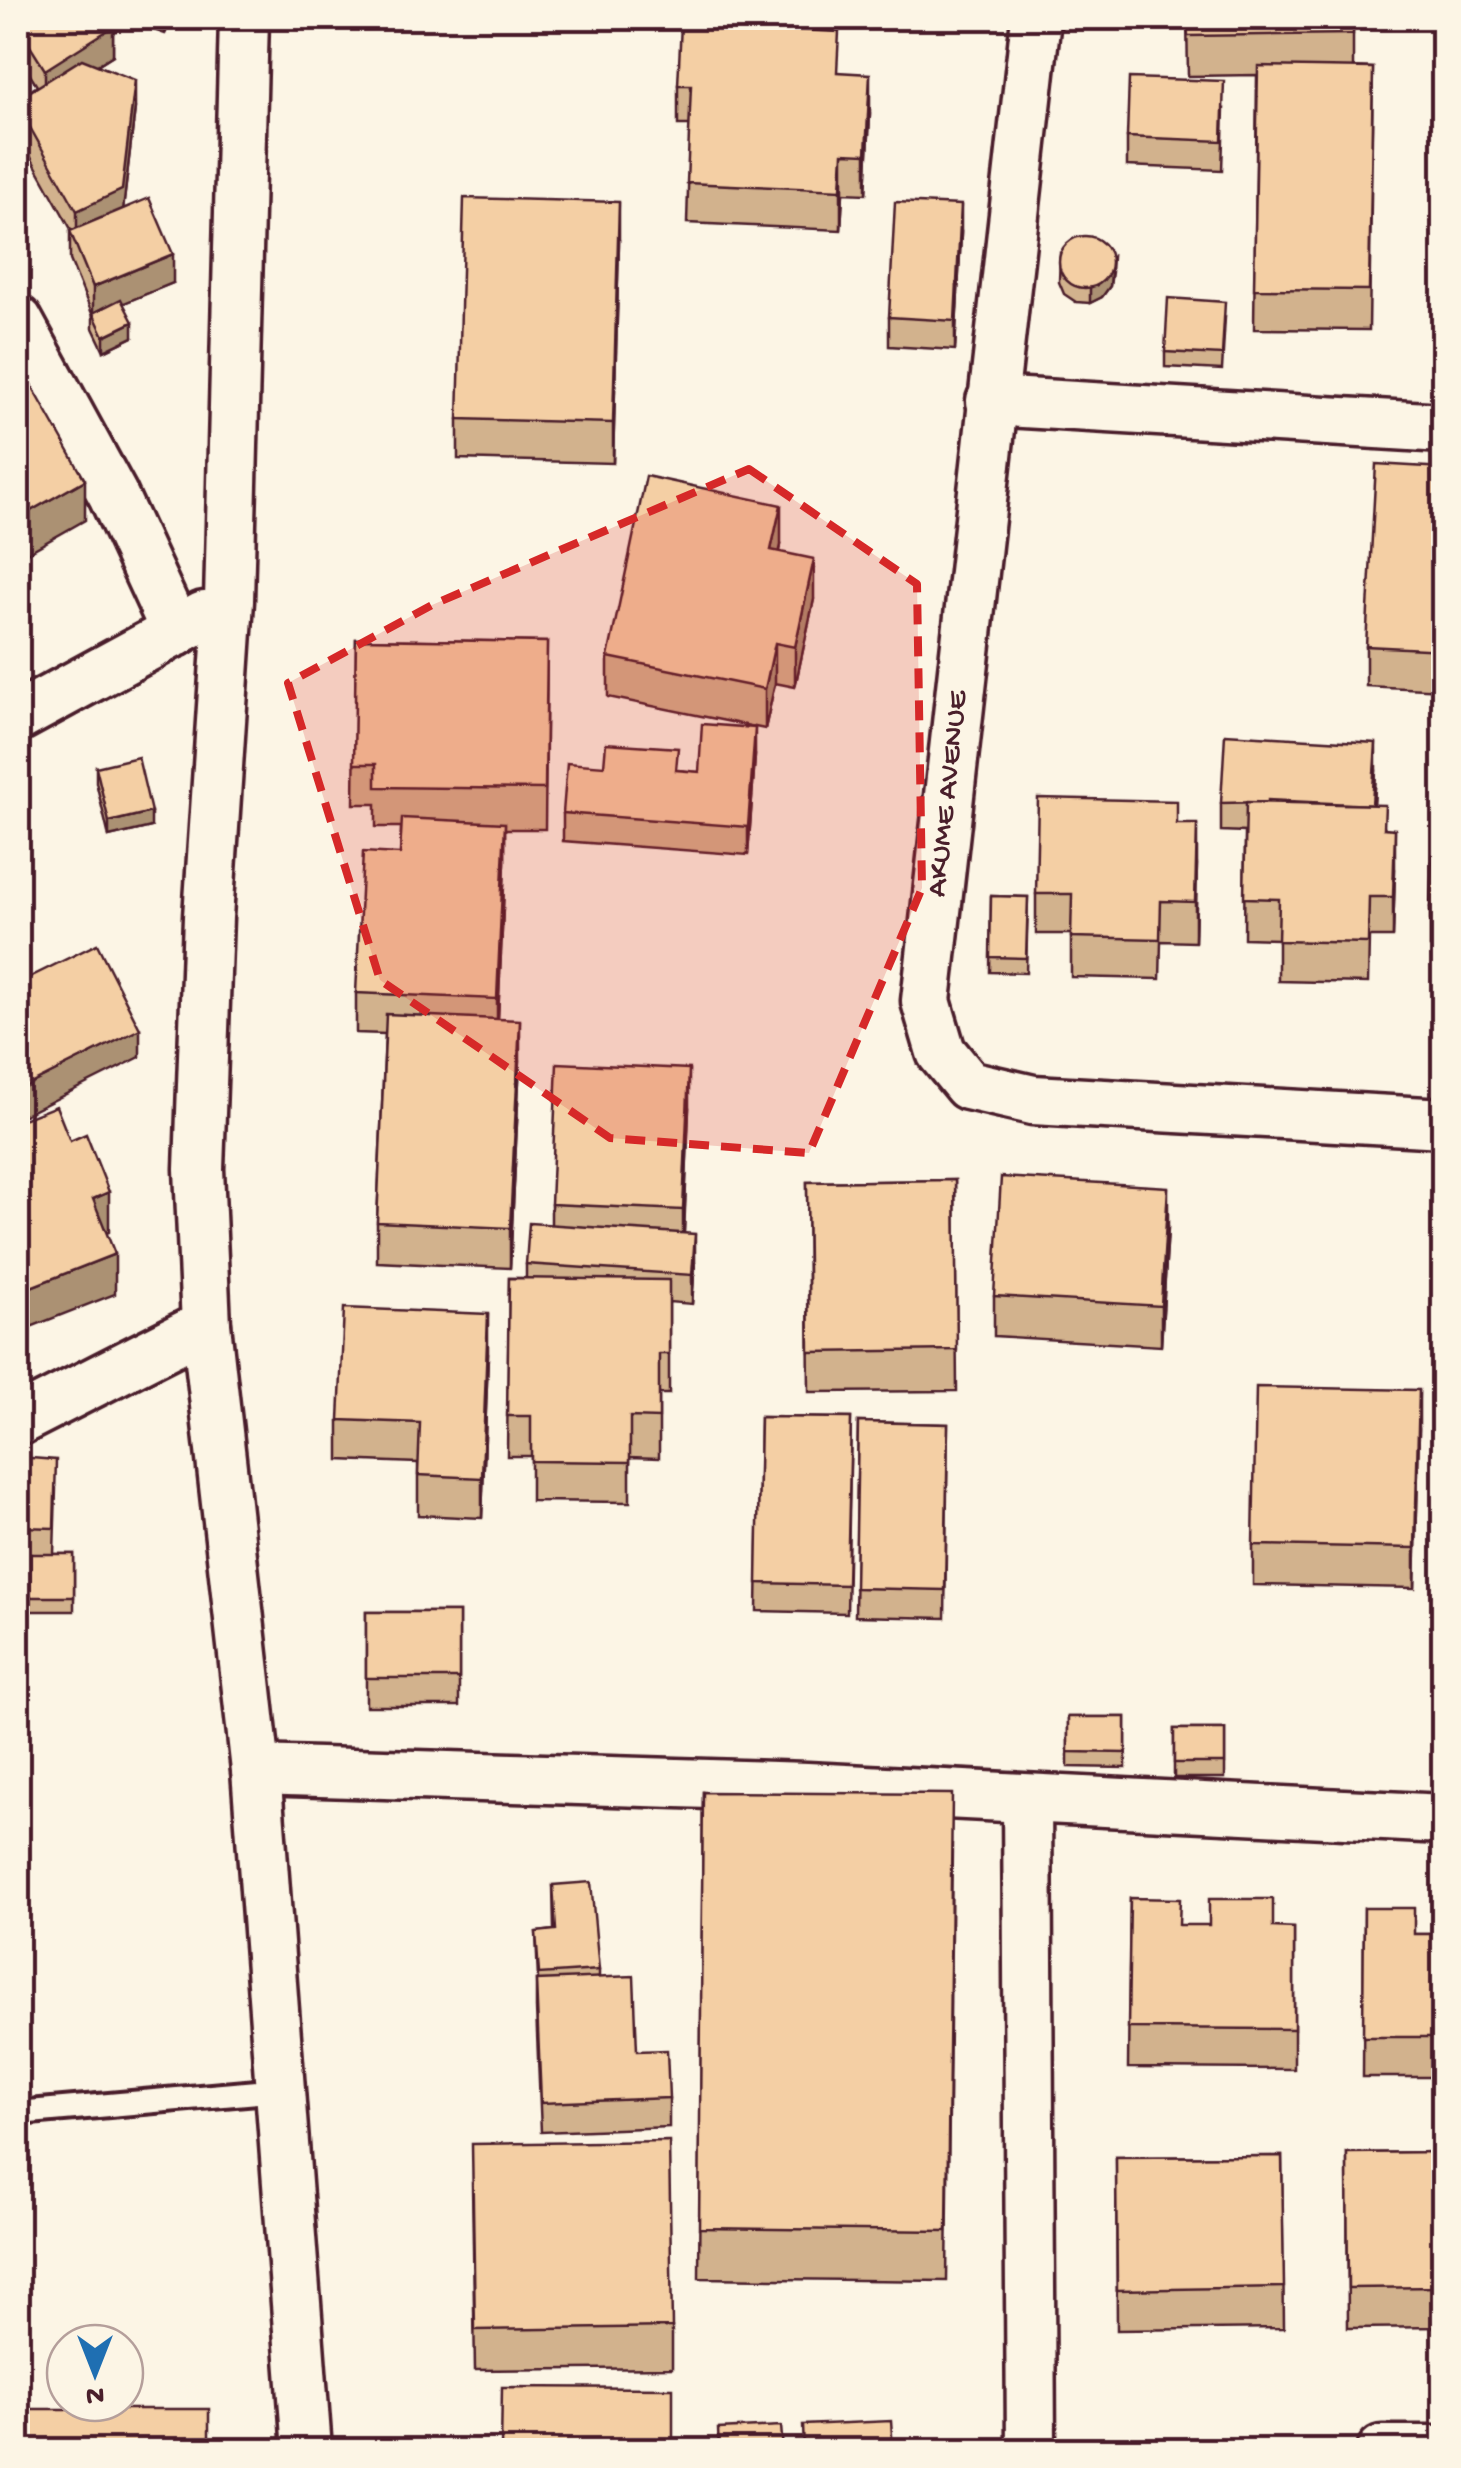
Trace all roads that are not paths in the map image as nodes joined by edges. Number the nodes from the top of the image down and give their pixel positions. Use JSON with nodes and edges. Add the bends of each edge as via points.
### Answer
{"nodes":[{"id":1,"x":244,"y":18,"type":"edge"},
{"id":2,"x":1036,"y":18,"type":"edge"},
{"id":3,"x":18,"y":321,"type":"edge"},
{"id":4,"x":992,"y":400,"type":"junction"},
{"id":5,"x":1444,"y":428,"type":"edge"},
{"id":6,"x":229,"y":601,"type":"junction"},
{"id":7,"x":176,"y":632,"type":"junction"},
{"id":8,"x":18,"y":717,"type":"edge"},
{"id":9,"x":1444,"y":1123,"type":"edge"},
{"id":10,"x":206,"y":1324,"type":"junction"},
{"id":11,"x":18,"y":1422,"type":"edge"},
{"id":12,"x":256,"y":1770,"type":"junction"},
{"id":13,"x":1028,"y":1799,"type":"junction"},
{"id":14,"x":1444,"y":1819,"type":"edge"},
{"id":15,"x":280,"y":2090,"type":"junction"},
{"id":16,"x":18,"y":2113,"type":"edge"},
{"id":17,"x":307,"y":2450,"type":"edge"},
{"id":18,"x":1032,"y":2450,"type":"edge"},
{"id":19,"x":1382,"y":2450,"type":"edge"},
{"id":20,"x":1444,"y":2450,"type":"edge"}],
"edges":[{"from":1,"to":6,"type":"street"},
{"from":2,"to":4,"type":"street","name":"AKUME AVENUE"},
{"from":3,"to":7,"type":"street","via":[[113,496]]},
{"from":4,"to":5,"type":"street"},
{"from":4,"to":9,"type":"street","name":"AKUME AVENUE","via":[[926,1001],[942,1052],[968,1085],[1034,1100]]},
{"from":6,"to":7,"type":"street"},
{"from":6,"to":10,"type":"street","via":[[200,1100]]},
{"from":7,"to":8,"type":"street"},
{"from":10,"to":11,"type":"street"},
{"from":10,"to":12,"type":"street"},
{"from":12,"to":13,"type":"street"},
{"from":12,"to":15,"type":"street"},
{"from":13,"to":14,"type":"street"},
{"from":13,"to":18,"type":"street"},
{"from":15,"to":16,"type":"lane"},
{"from":15,"to":17,"type":"street"},
{"from":19,"to":20,"type":"street"}]}
